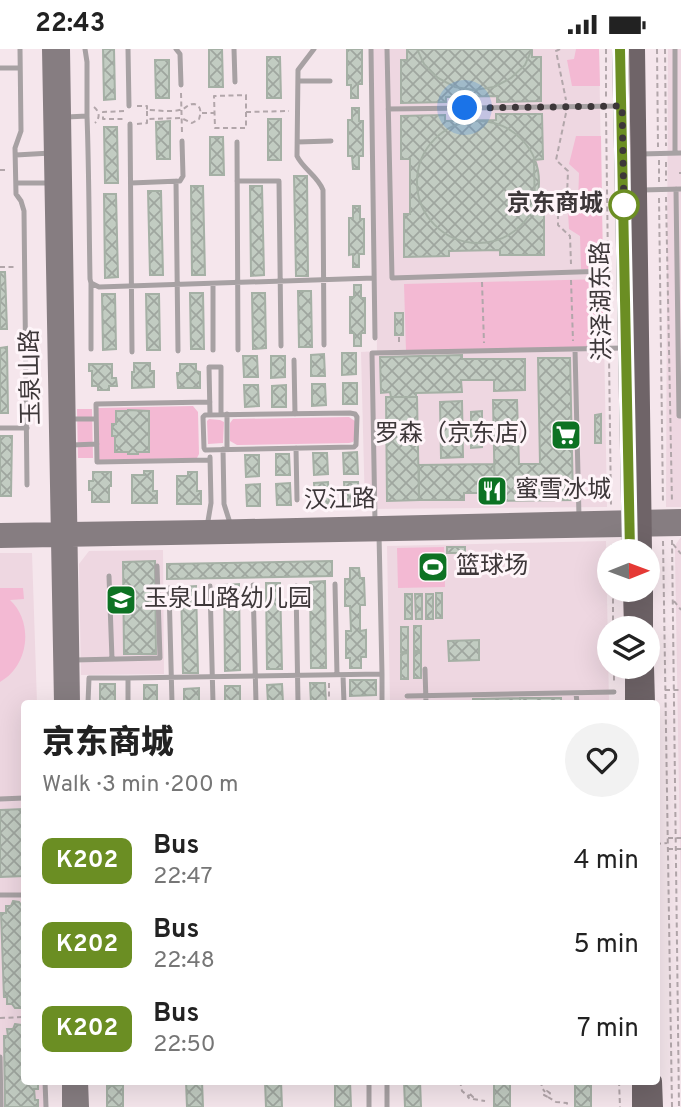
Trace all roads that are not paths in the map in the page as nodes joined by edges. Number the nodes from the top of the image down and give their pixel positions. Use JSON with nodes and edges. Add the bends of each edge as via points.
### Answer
{"nodes":[{"id":1,"x":20,"y":49,"type":"edge"},
{"id":2,"x":49,"y":49,"type":"edge"},
{"id":3,"x":63,"y":49,"type":"edge"},
{"id":4,"x":85,"y":49,"type":"edge"},
{"id":5,"x":128,"y":49,"type":"edge"},
{"id":6,"x":176,"y":49,"type":"edge"},
{"id":7,"x":234,"y":49,"type":"edge"},
{"id":8,"x":314,"y":49,"type":"edge"},
{"id":9,"x":371,"y":49,"type":"edge"},
{"id":10,"x":387,"y":49,"type":"edge"},
{"id":11,"x":620,"y":49,"type":"edge"},
{"id":12,"x":637,"y":49,"type":"edge"},
{"id":13,"x":675,"y":49,"type":"edge"},
{"id":14,"x":0,"y":68,"type":"edge"},
{"id":15,"x":20,"y":68,"type":"junction"},
{"id":16,"x":298,"y":81,"type":"junction"},
{"id":17,"x":330,"y":81,"type":"dead end"},
{"id":18,"x":235,"y":82,"type":"dead end"},
{"id":19,"x":181,"y":85,"type":"road end"},
{"id":20,"x":129,"y":106,"type":"road end"},
{"id":21,"x":614,"y":106,"type":"junction"},
{"id":22,"x":388,"y":109,"type":"junction"},
{"id":23,"x":87,"y":116,"type":"junction"},
{"id":24,"x":57,"y":117,"type":"junction"},
{"id":25,"x":130,"y":124,"type":"road end"},
{"id":26,"x":182,"y":141,"type":"road end"},
{"id":27,"x":331,"y":141,"type":"dead end"},
{"id":28,"x":237,"y":142,"type":"dead end"},
{"id":29,"x":297,"y":142,"type":"junction"},
{"id":30,"x":51,"y":153,"type":"junction"},
{"id":31,"x":678,"y":153,"type":"edge"},
{"id":32,"x":630,"y":154,"type":"junction"},
{"id":33,"x":16,"y":155,"type":"junction"},
{"id":34,"x":176,"y":181,"type":"junction"},
{"id":35,"x":237,"y":181,"type":"junction"},
{"id":36,"x":16,"y":183,"type":"junction"},
{"id":37,"x":51,"y":183,"type":"junction"},
{"id":38,"x":131,"y":183,"type":"junction"},
{"id":39,"x":679,"y":189,"type":"edge"},
{"id":40,"x":639,"y":190,"type":"junction"},
{"id":41,"x":679,"y":213,"type":"edge"},
{"id":42,"x":608,"y":271,"type":"road end"},
{"id":43,"x":374,"y":278,"type":"junction"},
{"id":44,"x":323,"y":280,"type":"junction"},
{"id":45,"x":280,"y":282,"type":"junction"},
{"id":46,"x":91,"y":283,"type":"junction"},
{"id":47,"x":238,"y":283,"type":"junction"},
{"id":48,"x":213,"y":284,"type":"junction"},
{"id":49,"x":177,"y":285,"type":"junction"},
{"id":50,"x":132,"y":286,"type":"junction"},
{"id":51,"x":679,"y":302,"type":"edge"},
{"id":52,"x":375,"y":338,"type":"dead end"},
{"id":53,"x":324,"y":345,"type":"dead end"},
{"id":54,"x":281,"y":346,"type":"dead end"},
{"id":55,"x":626,"y":348,"type":"junction"},
{"id":56,"x":91,"y":349,"type":"dead end"},
{"id":57,"x":574,"y":349,"type":"junction"},
{"id":58,"x":213,"y":350,"type":"dead end"},
{"id":59,"x":238,"y":350,"type":"dead end"},
{"id":60,"x":178,"y":351,"type":"dead end"},
{"id":61,"x":132,"y":352,"type":"dead end"},
{"id":62,"x":294,"y":360,"type":"dead end"},
{"id":63,"x":210,"y":402,"type":"junction"},
{"id":64,"x":224,"y":414,"type":"junction"},
{"id":65,"x":295,"y":414,"type":"junction"},
{"id":66,"x":210,"y":415,"type":"junction"},
{"id":67,"x":681,"y":416,"type":"edge"},
{"id":68,"x":69,"y":419,"type":"junction"},
{"id":69,"x":96,"y":419,"type":"junction"},
{"id":70,"x":0,"y":428,"type":"edge"},
{"id":71,"x":27,"y":428,"type":"junction"},
{"id":72,"x":97,"y":444,"type":"junction"},
{"id":73,"x":69,"y":445,"type":"junction"},
{"id":74,"x":296,"y":448,"type":"junction"},
{"id":75,"x":225,"y":449,"type":"junction"},
{"id":76,"x":210,"y":450,"type":"junction"},
{"id":77,"x":210,"y":460,"type":"junction"},
{"id":78,"x":27,"y":485,"type":"dead end"},
{"id":79,"x":297,"y":500,"type":"dead end"},
{"id":80,"x":636,"y":523,"type":"junction"},
{"id":81,"x":579,"y":524,"type":"junction"},
{"id":82,"x":231,"y":526,"type":"junction"},
{"id":83,"x":672,"y":526,"type":"edge"},
{"id":84,"x":207,"y":527,"type":"junction"},
{"id":85,"x":0,"y":530,"type":"edge"},
{"id":86,"x":376,"y":530,"type":"junction"},
{"id":87,"x":64,"y":534,"type":"junction"},
{"id":88,"x":633,"y":539,"type":"edge"},
{"id":89,"x":641,"y":539,"type":"edge"},
{"id":90,"x":0,"y":541,"type":"edge"},
{"id":91,"x":157,"y":566,"type":"dead end"},
{"id":92,"x":110,"y":576,"type":"dead end"},
{"id":93,"x":335,"y":584,"type":"dead end"},
{"id":94,"x":253,"y":585,"type":"dead end"},
{"id":95,"x":210,"y":586,"type":"dead end"},
{"id":96,"x":296,"y":586,"type":"dead end"},
{"id":97,"x":169,"y":588,"type":"dead end"},
{"id":98,"x":112,"y":659,"type":"junction"},
{"id":99,"x":66,"y":660,"type":"junction"},
{"id":100,"x":425,"y":669,"type":"dead end"},
{"id":101,"x":382,"y":674,"type":"junction"},
{"id":102,"x":298,"y":675,"type":"junction"},
{"id":103,"x":340,"y":675,"type":"junction"},
{"id":104,"x":255,"y":676,"type":"junction"},
{"id":105,"x":171,"y":677,"type":"junction"},
{"id":106,"x":212,"y":677,"type":"junction"},
{"id":107,"x":128,"y":678,"type":"junction"},
{"id":108,"x":633,"y":679,"type":"edge"},
{"id":109,"x":646,"y":679,"type":"edge"},
{"id":110,"x":614,"y":692,"type":"dead end"},
{"id":111,"x":576,"y":693,"type":"junction"},
{"id":112,"x":426,"y":695,"type":"junction"},
{"id":113,"x":407,"y":696,"type":"dead end"},
{"id":114,"x":61,"y":700,"type":"edge"},
{"id":115,"x":73,"y":700,"type":"edge"},
{"id":116,"x":88,"y":700,"type":"edge"},
{"id":117,"x":128,"y":700,"type":"edge"},
{"id":118,"x":172,"y":700,"type":"edge"},
{"id":119,"x":213,"y":700,"type":"edge"},
{"id":120,"x":256,"y":700,"type":"edge"},
{"id":121,"x":298,"y":700,"type":"edge"},
{"id":122,"x":344,"y":700,"type":"edge"},
{"id":123,"x":382,"y":700,"type":"edge"},
{"id":124,"x":426,"y":700,"type":"edge"},
{"id":125,"x":577,"y":700,"type":"edge"},
{"id":126,"x":633,"y":700,"type":"edge"},
{"id":127,"x":647,"y":700,"type":"edge"},
{"id":128,"x":21,"y":798,"type":"edge"},
{"id":129,"x":0,"y":799,"type":"edge"},
{"id":130,"x":0,"y":895,"type":"edge"},
{"id":131,"x":21,"y":895,"type":"edge"},
{"id":132,"x":0,"y":1058,"type":"edge"},
{"id":133,"x":45,"y":1085,"type":"edge"},
{"id":134,"x":69,"y":1085,"type":"edge"},
{"id":135,"x":81,"y":1085,"type":"edge"},
{"id":136,"x":369,"y":1085,"type":"edge"},
{"id":137,"x":387,"y":1085,"type":"edge"},
{"id":138,"x":640,"y":1085,"type":"edge"},
{"id":139,"x":654,"y":1085,"type":"edge"},
{"id":140,"x":1,"y":1107,"type":"edge"},
{"id":141,"x":46,"y":1107,"type":"edge"},
{"id":142,"x":69,"y":1107,"type":"edge"},
{"id":143,"x":82,"y":1107,"type":"edge"},
{"id":144,"x":369,"y":1107,"type":"edge"},
{"id":145,"x":387,"y":1107,"type":"edge"},
{"id":146,"x":640,"y":1107,"type":"edge"},
{"id":147,"x":655,"y":1107,"type":"edge"}],
"edges":[{"from":1,"to":15,"type":"lane"},
{"from":2,"to":24,"type":"street","name":"玉泉山路"},
{"from":3,"to":24,"type":"street","name":"玉泉山路"},
{"from":4,"to":23,"type":"lane"},
{"from":5,"to":20,"type":"lane"},
{"from":6,"to":19,"type":"lane"},
{"from":7,"to":18,"type":"lane"},
{"from":8,"to":16,"type":"lane","via":[[298,70]]},
{"from":9,"to":43,"type":"lane"},
{"from":10,"to":22,"type":"lane"},
{"from":11,"to":21,"type":"main road","name":"洪泽湖东路"},
{"from":12,"to":32,"type":"main road","name":"洪泽湖东路"},
{"from":13,"to":31,"type":"lane"},
{"from":14,"to":15,"type":"lane"},
{"from":15,"to":33,"type":"lane","via":[[21,131]]},
{"from":16,"to":17,"type":"lane"},
{"from":16,"to":29,"type":"lane"},
{"from":21,"to":22,"type":"lane"},
{"from":21,"to":32,"type":"main road","name":"洪泽湖东路"},
{"from":22,"to":42,"type":"lane","via":[[392,278]]},
{"from":23,"to":24,"type":"lane"},
{"from":23,"to":46,"type":"lane"},
{"from":24,"to":30,"type":"street","name":"玉泉山路"},
{"from":24,"to":68,"type":"street","name":"玉泉山路"},
{"from":25,"to":38,"type":"lane"},
{"from":26,"to":34,"type":"lane","via":[[183,176]]},
{"from":27,"to":29,"type":"lane"},
{"from":28,"to":35,"type":"lane"},
{"from":29,"to":44,"type":"lane","via":[[300,163],[323,190]]},
{"from":30,"to":33,"type":"lane"},
{"from":30,"to":37,"type":"street","name":"玉泉山路"},
{"from":31,"to":32,"type":"lane"},
{"from":32,"to":40,"type":"main road","name":"洪泽湖东路"},
{"from":32,"to":55,"type":"main road","name":"洪泽湖东路"},
{"from":33,"to":36,"type":"lane"},
{"from":34,"to":38,"type":"lane"},
{"from":34,"to":49,"type":"lane"},
{"from":35,"to":45,"type":"lane","via":[[279,181]]},
{"from":35,"to":47,"type":"lane"},
{"from":36,"to":37,"type":"lane"},
{"from":36,"to":71,"type":"lane","via":[[24,211]]},
{"from":37,"to":87,"type":"street","name":"玉泉山路"},
{"from":38,"to":50,"type":"lane"},
{"from":39,"to":40,"type":"lane"},
{"from":39,"to":41,"type":"lane"},
{"from":40,"to":80,"type":"main road","name":"洪泽湖东路"},
{"from":41,"to":51,"type":"lane"},
{"from":43,"to":44,"type":"lane"},
{"from":43,"to":52,"type":"lane"},
{"from":44,"to":45,"type":"lane"},
{"from":44,"to":53,"type":"lane"},
{"from":45,"to":47,"type":"lane"},
{"from":45,"to":54,"type":"lane"},
{"from":46,"to":50,"type":"lane"},
{"from":46,"to":56,"type":"lane"},
{"from":47,"to":48,"type":"lane"},
{"from":47,"to":59,"type":"lane"},
{"from":48,"to":49,"type":"lane"},
{"from":48,"to":58,"type":"lane"},
{"from":49,"to":50,"type":"lane"},
{"from":49,"to":60,"type":"lane"},
{"from":50,"to":61,"type":"lane"},
{"from":51,"to":67,"type":"lane"},
{"from":55,"to":57,"type":"lane"},
{"from":55,"to":80,"type":"main road","name":"洪泽湖东路"},
{"from":57,"to":81,"type":"lane"},
{"from":57,"to":86,"type":"lane","via":[[372,353]]},
{"from":62,"to":65,"type":"lane"},
{"from":63,"to":64,"type":"lane","via":[[209,367],[221,367]]},
{"from":63,"to":66,"type":"lane"},
{"from":63,"to":69,"type":"lane","via":[[96,404]]},
{"from":64,"to":65,"type":"lane"},
{"from":64,"to":66,"type":"lane"},
{"from":64,"to":75,"type":"lane"},
{"from":65,"to":74,"type":"lane","via":[[350,413],[357,417],[354,447]]},
{"from":66,"to":76,"type":"lane","via":[[204,417],[204,448]]},
{"from":68,"to":69,"type":"lane"},
{"from":68,"to":73,"type":"street","name":"玉泉山路"},
{"from":69,"to":72,"type":"lane"},
{"from":70,"to":71,"type":"lane"},
{"from":71,"to":78,"type":"lane"},
{"from":72,"to":73,"type":"lane"},
{"from":72,"to":77,"type":"lane","via":[[97,462]]},
{"from":73,"to":87,"type":"street","name":"玉泉山路"},
{"from":74,"to":75,"type":"lane"},
{"from":74,"to":79,"type":"lane"},
{"from":75,"to":76,"type":"lane"},
{"from":75,"to":82,"type":"lane","via":[[224,503]]},
{"from":76,"to":77,"type":"lane"},
{"from":77,"to":84,"type":"lane"},
{"from":80,"to":81,"type":"street","name":"汉江路"},
{"from":80,"to":83,"type":"street","name":"汉江路"},
{"from":80,"to":88,"type":"main road","name":"洪泽湖东路"},
{"from":80,"to":89,"type":"main road","name":"洪泽湖东路"},
{"from":81,"to":86,"type":"street","name":"汉江路"},
{"from":82,"to":84,"type":"street","name":"汉江路"},
{"from":82,"to":86,"type":"street","name":"汉江路"},
{"from":84,"to":87,"type":"street","name":"汉江路"},
{"from":85,"to":87,"type":"street","name":"汉江路"},
{"from":86,"to":87,"type":"street","name":"汉江路"},
{"from":86,"to":101,"type":"lane"},
{"from":87,"to":90,"type":"street","name":"汉江路"},
{"from":87,"to":99,"type":"street","name":"玉泉山路"},
{"from":91,"to":98,"type":"lane","via":[[159,658]]},
{"from":92,"to":98,"type":"lane"},
{"from":93,"to":103,"type":"lane"},
{"from":94,"to":104,"type":"lane"},
{"from":95,"to":106,"type":"lane"},
{"from":96,"to":102,"type":"lane"},
{"from":97,"to":105,"type":"lane"},
{"from":98,"to":99,"type":"lane"},
{"from":99,"to":114,"type":"street","name":"玉泉山路"},
{"from":99,"to":115,"type":"street","name":"玉泉山路"},
{"from":100,"to":112,"type":"lane"},
{"from":101,"to":103,"type":"lane"},
{"from":101,"to":123,"type":"lane"},
{"from":102,"to":103,"type":"lane"},
{"from":102,"to":104,"type":"lane"},
{"from":102,"to":121,"type":"lane"},
{"from":103,"to":122,"type":"lane"},
{"from":104,"to":106,"type":"lane"},
{"from":104,"to":120,"type":"lane"},
{"from":105,"to":106,"type":"lane"},
{"from":105,"to":107,"type":"lane"},
{"from":105,"to":118,"type":"lane"},
{"from":106,"to":119,"type":"lane"},
{"from":107,"to":116,"type":"lane","via":[[89,678]]},
{"from":107,"to":117,"type":"lane"},
{"from":108,"to":126,"type":"main road"},
{"from":109,"to":127,"type":"main road"},
{"from":110,"to":111,"type":"lane"},
{"from":111,"to":112,"type":"lane"},
{"from":111,"to":125,"type":"lane"},
{"from":112,"to":113,"type":"lane"},
{"from":112,"to":124,"type":"lane"},
{"from":128,"to":129,"type":"lane"},
{"from":130,"to":131,"type":"lane"},
{"from":132,"to":140,"type":"lane"},
{"from":133,"to":141,"type":"lane"},
{"from":134,"to":142,"type":"street"},
{"from":135,"to":143,"type":"street"},
{"from":136,"to":144,"type":"lane"},
{"from":137,"to":145,"type":"lane"},
{"from":138,"to":146,"type":"main road"},
{"from":139,"to":147,"type":"main road"}]}
